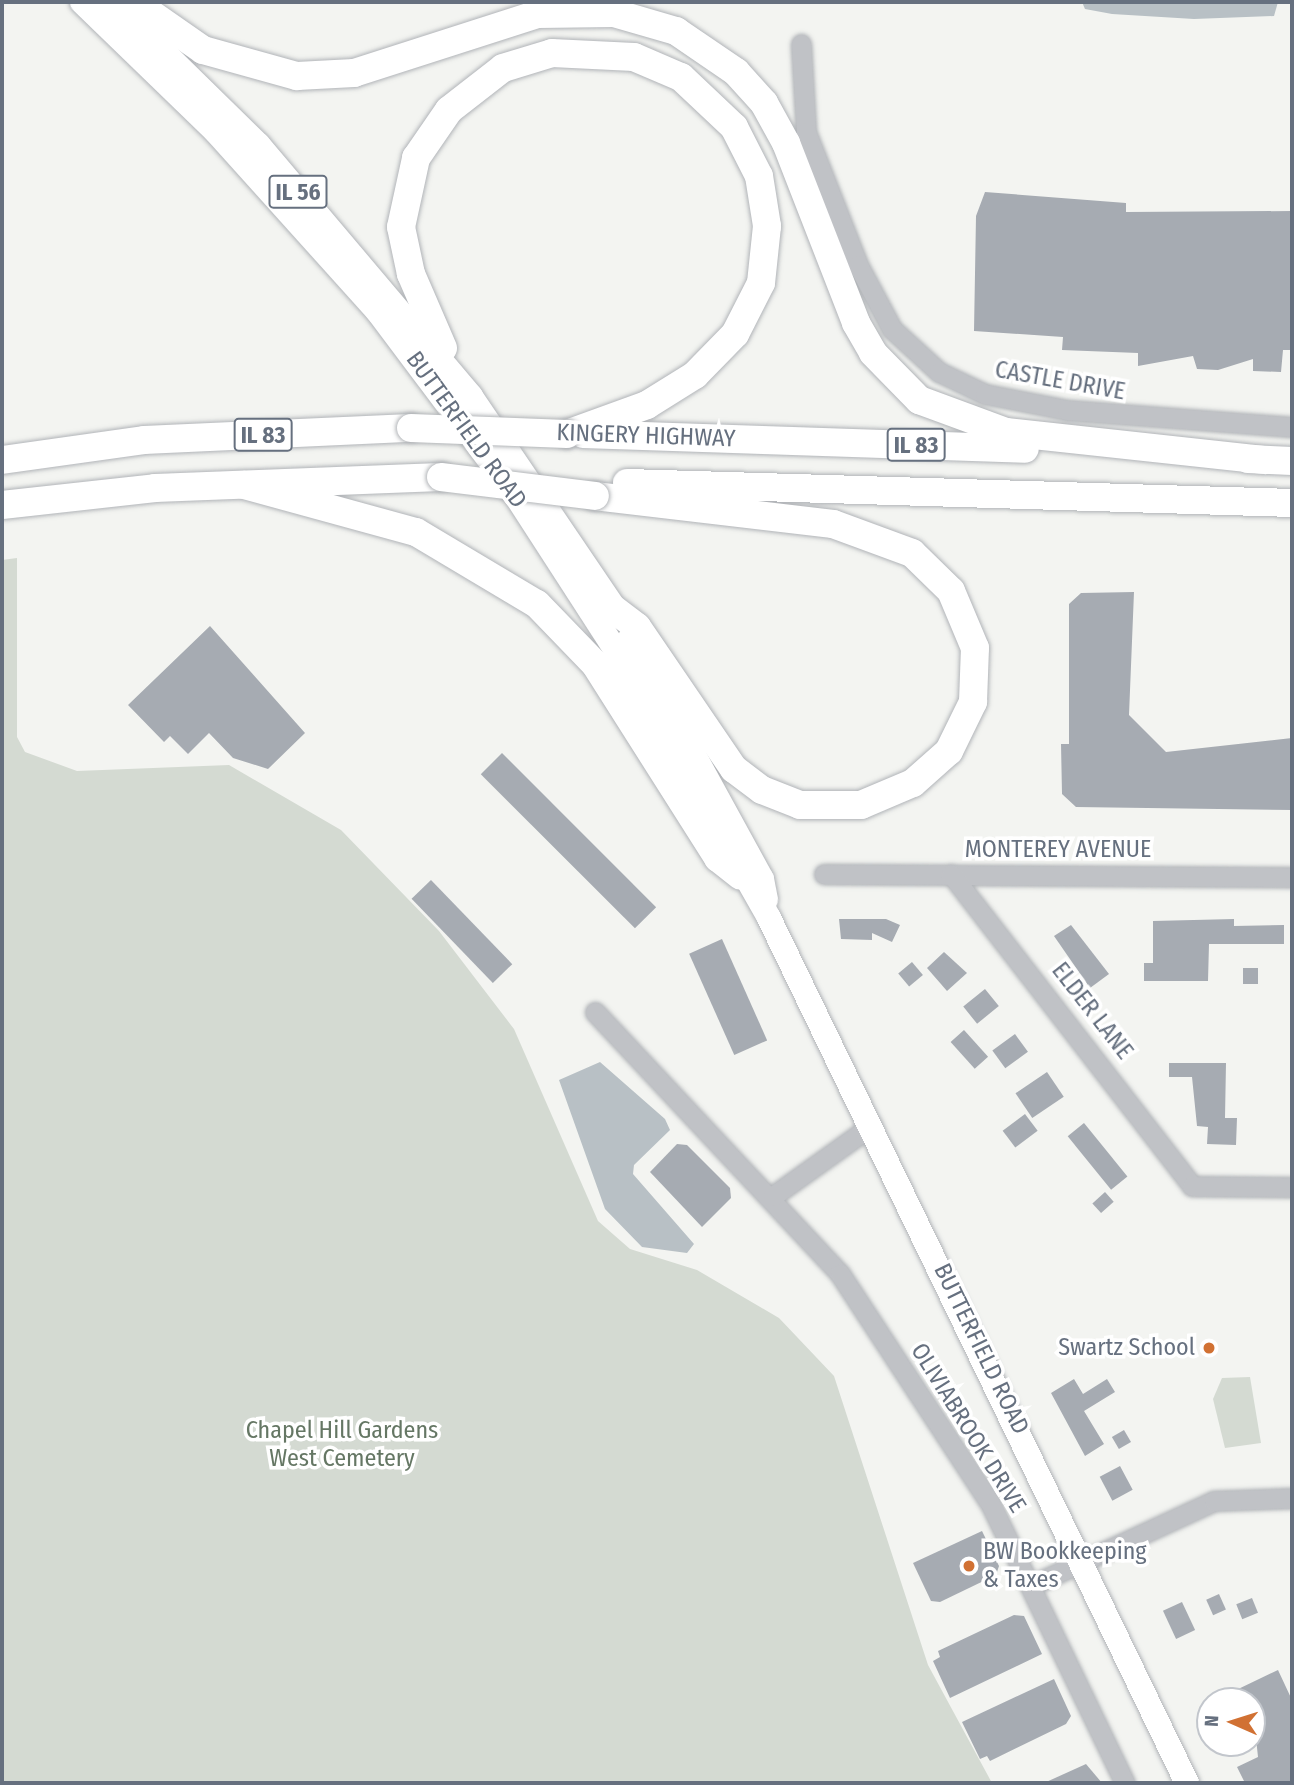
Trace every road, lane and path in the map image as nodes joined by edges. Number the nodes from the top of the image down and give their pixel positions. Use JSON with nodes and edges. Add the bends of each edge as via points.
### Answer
{"nodes":[{"id":1,"x":82,"y":2,"type":"edge"},
{"id":2,"x":110,"y":2,"type":"edge"},
{"id":3,"x":134,"y":2,"type":"edge"},
{"id":4,"x":801,"y":44,"type":"dead end"},
{"id":5,"x":469,"y":397,"type":"junction"},
{"id":6,"x":1292,"y":427,"type":"edge"},
{"id":7,"x":566,"y":434,"type":"junction"},
{"id":8,"x":2,"y":460,"type":"edge"},
{"id":9,"x":1279,"y":460,"type":"edge"},
{"id":10,"x":244,"y":485,"type":"junction"},
{"id":11,"x":591,"y":489,"type":"junction"},
{"id":12,"x":1292,"y":503,"type":"edge"},
{"id":13,"x":8,"y":506,"type":"edge"},
{"id":14,"x":612,"y":608,"type":"junction"},
{"id":15,"x":824,"y":874,"type":"dead end"},
{"id":16,"x":951,"y":874,"type":"junction"},
{"id":17,"x":741,"y":876,"type":"junction"},
{"id":18,"x":1292,"y":877,"type":"edge"},
{"id":19,"x":769,"y":918,"type":"junction"},
{"id":20,"x":595,"y":1012,"type":"dead end"},
{"id":21,"x":872,"y":1125,"type":"junction"},
{"id":22,"x":1292,"y":1187,"type":"edge"},
{"id":23,"x":773,"y":1196,"type":"junction"},
{"id":24,"x":1292,"y":1497,"type":"edge"},
{"id":25,"x":1078,"y":1559,"type":"junction"},
{"id":26,"x":1032,"y":1585,"type":"junction"},
{"id":27,"x":1125,"y":1783,"type":"edge"},
{"id":28,"x":1186,"y":1783,"type":"edge"}],
"edges":[{"from":1,"to":17,"type":"main road","name":"BUTTERFIELD ROAD","number":"IL 56","via":[[216,132],[438,389],[626,666]]},
{"from":2,"to":5,"type":"highway","name":"BUTTERFIELD ROAD","number":"IL 56","via":[[257,146]]},
{"from":3,"to":9,"type":"highway","via":[[203,50],[298,76],[354,73],[538,14],[614,13],[676,31],[736,72],[764,103],[786,143],[856,323],[873,353],[919,400],[1006,432]]},
{"from":4,"to":6,"type":"street","name":"CASTLE DRIVE","via":[[806,132],[858,265],[892,330],[939,372],[985,394],[1067,410]]},
{"from":5,"to":7,"type":"highway","via":[[430,324],[404,250],[408,181],[432,130],[464,93],[527,58],[605,52],[656,65],[704,93],[747,150],[765,202],[761,283],[734,334],[695,375],[647,405]]},
{"from":5,"to":14,"type":"highway","name":"BUTTERFIELD ROAD","number":"IL 56"},
{"from":7,"to":8,"type":"highway","name":"KINGERY HIGHWAY","number":"IL 83","bridge":true,"via":[[411,428],[144,440]]},
{"from":7,"to":9,"type":"highway","name":"KINGERY HIGHWAY","number":"IL 83"},
{"from":10,"to":11,"type":"highway","number":"IL 83","bridge":true,"via":[[441,477]]},
{"from":10,"to":13,"type":"highway","number":"IL 83"},
{"from":10,"to":17,"type":"highway","via":[[416,532],[537,604],[602,674],[718,858]]},
{"from":11,"to":12,"type":"highway","name":"KINGERY HIGHWAY","number":"IL 83"},
{"from":11,"to":14,"type":"highway","via":[[833,524],[912,553],[951,591],[967,620],[978,673],[973,702],[949,751],[913,783],[861,805],[800,805],[734,769],[637,627]]},
{"from":14,"to":19,"type":"main road","name":"BUTTERFIELD ROAD","number":"IL 56","via":[[762,879]]},
{"from":15,"to":16,"type":"street","name":"MONTEREY AVENUE"},
{"from":16,"to":18,"type":"street","name":"MONTEREY AVENUE"},
{"from":16,"to":22,"type":"street","name":"ELDER LANE","via":[[1190,1183]]},
{"from":17,"to":19,"type":"main road","name":"BUTTERFIELD ROAD","number":"IL 56"},
{"from":19,"to":21,"type":"main road","name":"BUTTERFIELD ROAD","number":"IL 56"},
{"from":20,"to":23,"type":"street","name":"OLIVIABROOK DRIVE"},
{"from":21,"to":23,"type":"street"},
{"from":21,"to":25,"type":"main road","name":"BUTTERFIELD ROAD","number":"IL 56"},
{"from":23,"to":26,"type":"street","name":"OLIVIABROOK DRIVE","via":[[822,1247],[971,1469]]},
{"from":24,"to":25,"type":"street","via":[[1214,1501]]},
{"from":25,"to":26,"type":"street"},
{"from":25,"to":28,"type":"main road","name":"BUTTERFIELD ROAD","number":"IL 56"},
{"from":26,"to":27,"type":"street","name":"OLIVIABROOK DRIVE"}]}
